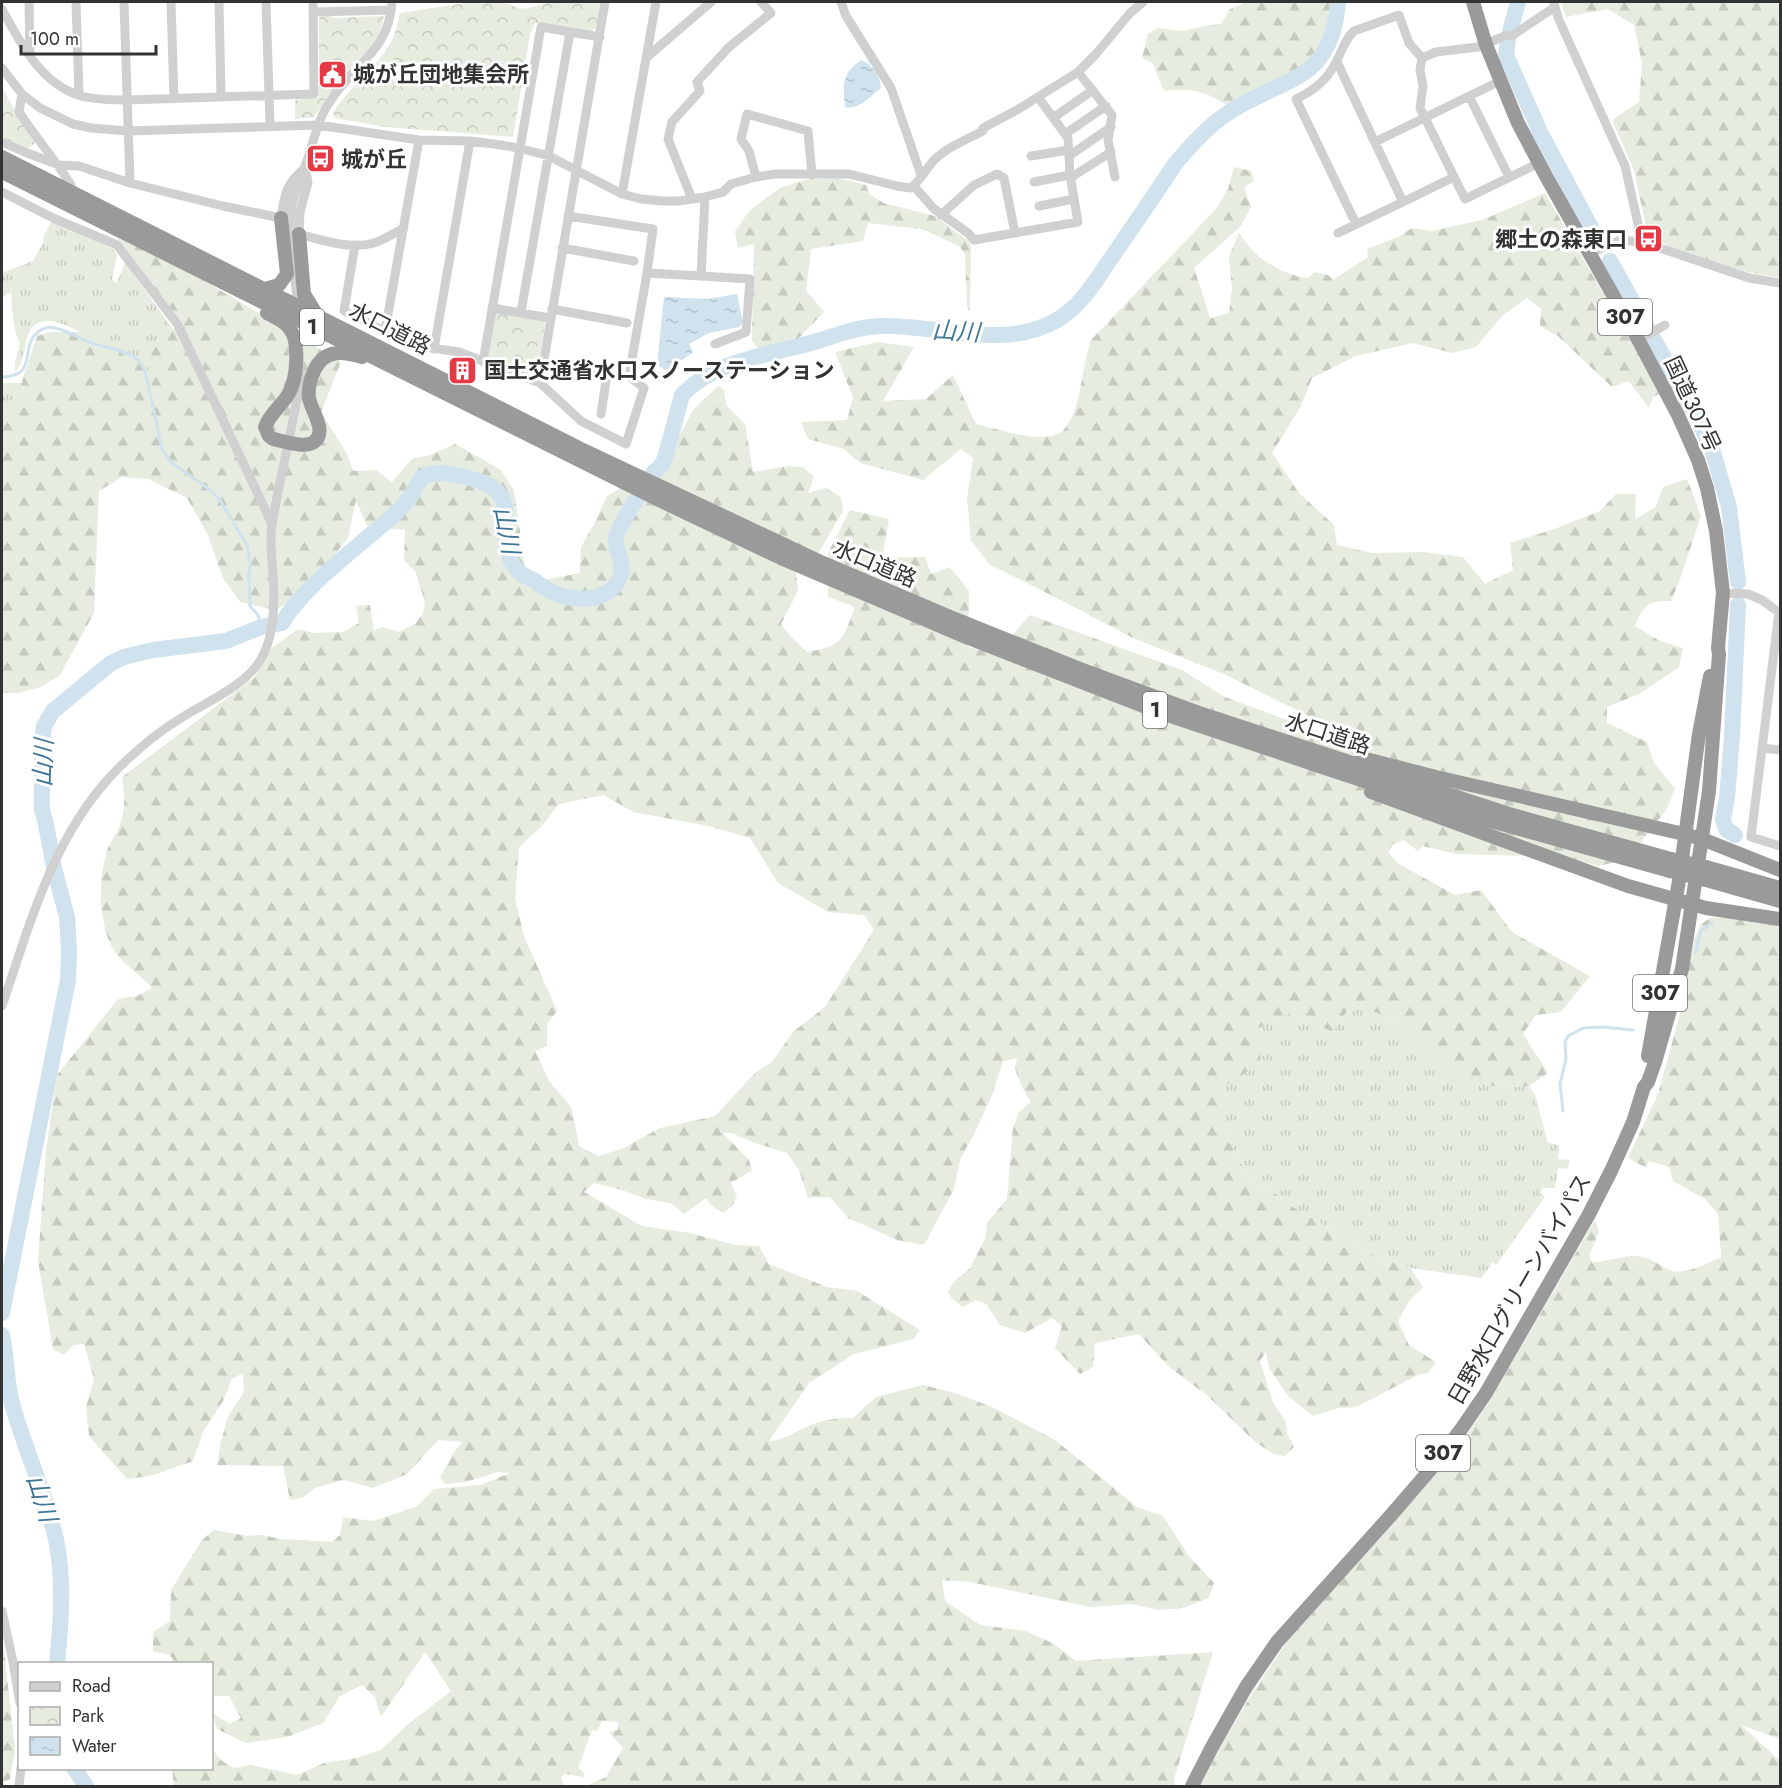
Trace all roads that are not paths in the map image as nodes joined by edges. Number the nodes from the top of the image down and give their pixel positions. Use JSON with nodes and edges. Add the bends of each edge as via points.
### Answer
{"nodes":[{"id":1,"x":29,"y":2,"type":"edge"},
{"id":2,"x":76,"y":2,"type":"edge"},
{"id":3,"x":124,"y":2,"type":"edge"},
{"id":4,"x":171,"y":2,"type":"edge"},
{"id":5,"x":219,"y":2,"type":"edge"},
{"id":6,"x":266,"y":2,"type":"edge"},
{"id":7,"x":605,"y":2,"type":"edge"},
{"id":8,"x":656,"y":2,"type":"edge"},
{"id":9,"x":711,"y":2,"type":"edge"},
{"id":10,"x":761,"y":2,"type":"edge"},
{"id":11,"x":841,"y":2,"type":"edge"},
{"id":12,"x":1143,"y":2,"type":"edge"},
{"id":13,"x":1473,"y":2,"type":"edge"},
{"id":14,"x":1554,"y":4,"type":"edge"},
{"id":15,"x":392,"y":6,"type":"edge"},
{"id":16,"x":313,"y":7,"type":"edge"},
{"id":17,"x":2,"y":9,"type":"edge"},
{"id":18,"x":570,"y":32,"type":"junction"},
{"id":19,"x":600,"y":37,"type":"junction"},
{"id":20,"x":1486,"y":45,"type":"junction"},
{"id":21,"x":30,"y":56,"type":"junction"},
{"id":22,"x":647,"y":57,"type":"junction"},
{"id":23,"x":1422,"y":58,"type":"junction"},
{"id":24,"x":1337,"y":62,"type":"junction"},
{"id":25,"x":2,"y":68,"type":"edge"},
{"id":26,"x":1078,"y":72,"type":"junction"},
{"id":27,"x":1500,"y":81,"type":"junction"},
{"id":28,"x":1093,"y":90,"type":"junction"},
{"id":29,"x":22,"y":94,"type":"junction"},
{"id":30,"x":79,"y":95,"type":"junction"},
{"id":31,"x":268,"y":96,"type":"junction"},
{"id":32,"x":1468,"y":96,"type":"junction"},
{"id":33,"x":221,"y":97,"type":"junction"},
{"id":34,"x":1038,"y":97,"type":"junction"},
{"id":35,"x":174,"y":99,"type":"junction"},
{"id":36,"x":127,"y":100,"type":"junction"},
{"id":37,"x":1106,"y":106,"type":"junction"},
{"id":38,"x":1424,"y":117,"type":"junction"},
{"id":39,"x":1053,"y":118,"type":"junction"},
{"id":40,"x":270,"y":125,"type":"junction"},
{"id":41,"x":318,"y":125,"type":"junction"},
{"id":42,"x":1111,"y":127,"type":"junction"},
{"id":43,"x":128,"y":131,"type":"junction"},
{"id":44,"x":1065,"y":134,"type":"junction"},
{"id":45,"x":419,"y":140,"type":"junction"},
{"id":46,"x":2,"y":141,"type":"edge"},
{"id":47,"x":470,"y":141,"type":"junction"},
{"id":48,"x":1375,"y":142,"type":"junction"},
{"id":49,"x":519,"y":148,"type":"junction"},
{"id":50,"x":1111,"y":152,"type":"junction"},
{"id":51,"x":1069,"y":153,"type":"junction"},
{"id":52,"x":549,"y":156,"type":"junction"},
{"id":53,"x":1031,"y":156,"type":"dead end"},
{"id":54,"x":2,"y":157,"type":"edge"},
{"id":55,"x":1539,"y":163,"type":"junction"},
{"id":56,"x":59,"y":165,"type":"junction"},
{"id":57,"x":305,"y":168,"type":"junction"},
{"id":58,"x":576,"y":169,"type":"junction"},
{"id":59,"x":2,"y":172,"type":"edge"},
{"id":60,"x":812,"y":175,"type":"junction"},
{"id":61,"x":921,"y":175,"type":"junction"},
{"id":62,"x":756,"y":177,"type":"junction"},
{"id":63,"x":1070,"y":177,"type":"junction"},
{"id":64,"x":1115,"y":177,"type":"dead end"},
{"id":65,"x":1454,"y":177,"type":"junction"},
{"id":66,"x":1509,"y":177,"type":"junction"},
{"id":67,"x":1034,"y":182,"type":"dead end"},
{"id":68,"x":130,"y":183,"type":"junction"},
{"id":69,"x":71,"y":185,"type":"dead end"},
{"id":70,"x":914,"y":186,"type":"junction"},
{"id":71,"x":2,"y":192,"type":"edge"},
{"id":72,"x":622,"y":194,"type":"junction"},
{"id":73,"x":705,"y":197,"type":"junction"},
{"id":74,"x":692,"y":199,"type":"junction"},
{"id":75,"x":1074,"y":199,"type":"junction"},
{"id":76,"x":1403,"y":202,"type":"junction"},
{"id":77,"x":1039,"y":206,"type":"dead end"},
{"id":78,"x":941,"y":215,"type":"junction"},
{"id":79,"x":568,"y":216,"type":"junction"},
{"id":80,"x":281,"y":218,"type":"junction"},
{"id":81,"x":1356,"y":224,"type":"junction"},
{"id":82,"x":404,"y":228,"type":"junction"},
{"id":83,"x":1016,"y":233,"type":"junction"},
{"id":84,"x":1338,"y":233,"type":"dead end"},
{"id":85,"x":299,"y":234,"type":"junction"},
{"id":86,"x":1642,"y":242,"type":"junction"},
{"id":87,"x":355,"y":245,"type":"junction"},
{"id":88,"x":562,"y":248,"type":"junction"},
{"id":89,"x":1589,"y":254,"type":"junction"},
{"id":90,"x":634,"y":261,"type":"dead end"},
{"id":91,"x":647,"y":273,"type":"junction"},
{"id":92,"x":701,"y":276,"type":"junction"},
{"id":93,"x":1780,"y":284,"type":"edge"},
{"id":94,"x":233,"y":288,"type":"junction"},
{"id":95,"x":265,"y":289,"type":"junction"},
{"id":96,"x":297,"y":298,"type":"dead end"},
{"id":97,"x":492,"y":308,"type":"junction"},
{"id":98,"x":521,"y":312,"type":"junction"},
{"id":99,"x":551,"y":314,"type":"junction"},
{"id":100,"x":316,"y":315,"type":"junction"},
{"id":101,"x":627,"y":323,"type":"dead end"},
{"id":102,"x":1665,"y":325,"type":"dead end"},
{"id":103,"x":385,"y":331,"type":"junction"},
{"id":104,"x":300,"y":333,"type":"dead end"},
{"id":105,"x":1646,"y":336,"type":"junction"},
{"id":106,"x":715,"y":344,"type":"dead end"},
{"id":107,"x":434,"y":349,"type":"junction"},
{"id":108,"x":379,"y":359,"type":"junction"},
{"id":109,"x":483,"y":362,"type":"junction"},
{"id":110,"x":543,"y":364,"type":"junction"},
{"id":111,"x":540,"y":383,"type":"junction"},
{"id":112,"x":600,"y":414,"type":"dead end"},
{"id":113,"x":289,"y":442,"type":"junction"},
{"id":114,"x":627,"y":477,"type":"junction"},
{"id":115,"x":663,"y":495,"type":"junction"},
{"id":116,"x":272,"y":524,"type":"junction"},
{"id":117,"x":1723,"y":593,"type":"junction"},
{"id":118,"x":1780,"y":612,"type":"edge"},
{"id":119,"x":1718,"y":648,"type":"junction"},
{"id":120,"x":1293,"y":744,"type":"junction"},
{"id":121,"x":1762,"y":748,"type":"junction"},
{"id":122,"x":1780,"y":750,"type":"edge"},
{"id":123,"x":1322,"y":767,"type":"junction"},
{"id":124,"x":1684,"y":834,"type":"junction"},
{"id":125,"x":1702,"y":839,"type":"junction"},
{"id":126,"x":1780,"y":846,"type":"edge"},
{"id":127,"x":1671,"y":865,"type":"junction"},
{"id":128,"x":1780,"y":870,"type":"edge"},
{"id":129,"x":1706,"y":874,"type":"junction"},
{"id":130,"x":1780,"y":888,"type":"edge"},
{"id":131,"x":1675,"y":899,"type":"junction"},
{"id":132,"x":1780,"y":901,"type":"edge"},
{"id":133,"x":1691,"y":904,"type":"junction"},
{"id":134,"x":1721,"y":910,"type":"junction"},
{"id":135,"x":1780,"y":919,"type":"edge"},
{"id":136,"x":1687,"y":933,"type":"junction"},
{"id":137,"x":2,"y":1006,"type":"edge"},
{"id":138,"x":1644,"y":1087,"type":"junction"},
{"id":139,"x":2,"y":1611,"type":"edge"},
{"id":140,"x":18,"y":1691,"type":"edge"},
{"id":141,"x":21,"y":1770,"type":"edge"},
{"id":142,"x":19,"y":1786,"type":"edge"},
{"id":143,"x":1192,"y":1786,"type":"edge"}],
"edges":[{"from":1,"to":21,"type":"street"},
{"from":2,"to":30,"type":"street"},
{"from":3,"to":36,"type":"street"},
{"from":4,"to":35,"type":"street"},
{"from":5,"to":33,"type":"street"},
{"from":6,"to":31,"type":"street"},
{"from":7,"to":19,"type":"street"},
{"from":8,"to":22,"type":"street"},
{"from":9,"to":22,"type":"street"},
{"from":10,"to":74,"type":"street","via":[[771,13],[729,47],[698,82],[700,91],[672,122],[668,140]]},
{"from":11,"to":61,"type":"street","via":[[891,88]]},
{"from":12,"to":26,"type":"street"},
{"from":13,"to":20,"type":"highway","name":"国道307号","number":"307"},
{"from":14,"to":20,"type":"street","via":[[1509,36]]},
{"from":14,"to":86,"type":"street","via":[[1625,166]]},
{"from":15,"to":16,"type":"street"},
{"from":15,"to":41,"type":"street","via":[[376,49],[332,98]]},
{"from":16,"to":31,"type":"street","via":[[314,94]]},
{"from":17,"to":21,"type":"street"},
{"from":18,"to":19,"type":"street"},
{"from":18,"to":49,"type":"street","via":[[541,27]]},
{"from":18,"to":52,"type":"street"},
{"from":19,"to":58,"type":"street"},
{"from":20,"to":23,"type":"street","via":[[1440,51]]},
{"from":20,"to":27,"type":"highway","name":"国道307号","number":"307"},
{"from":21,"to":30,"type":"street","via":[[46,75]]},
{"from":22,"to":72,"type":"street"},
{"from":23,"to":24,"type":"street","via":[[1409,43],[1399,15],[1354,31]]},
{"from":23,"to":38,"type":"street","via":[[1420,108]]},
{"from":24,"to":48,"type":"street"},
{"from":24,"to":81,"type":"street","via":[[1312,91],[1296,99]]},
{"from":25,"to":29,"type":"street"},
{"from":26,"to":28,"type":"street"},
{"from":26,"to":34,"type":"street"},
{"from":27,"to":32,"type":"street"},
{"from":27,"to":55,"type":"highway","name":"国道307号","number":"307"},
{"from":28,"to":37,"type":"street"},
{"from":28,"to":39,"type":"street"},
{"from":29,"to":43,"type":"street","via":[[73,124]]},
{"from":29,"to":56,"type":"street","via":[[19,111]]},
{"from":30,"to":36,"type":"street"},
{"from":31,"to":33,"type":"street"},
{"from":31,"to":40,"type":"street"},
{"from":32,"to":38,"type":"street"},
{"from":32,"to":66,"type":"street"},
{"from":33,"to":35,"type":"street"},
{"from":34,"to":39,"type":"street"},
{"from":34,"to":61,"type":"street","via":[[945,151]]},
{"from":35,"to":36,"type":"street"},
{"from":36,"to":43,"type":"street"},
{"from":37,"to":42,"type":"street","via":[[1112,114]]},
{"from":37,"to":44,"type":"street"},
{"from":38,"to":48,"type":"street"},
{"from":38,"to":65,"type":"street"},
{"from":39,"to":44,"type":"street"},
{"from":40,"to":41,"type":"street"},
{"from":40,"to":43,"type":"street"},
{"from":41,"to":45,"type":"street"},
{"from":41,"to":57,"type":"street"},
{"from":42,"to":50,"type":"street"},
{"from":42,"to":51,"type":"street"},
{"from":43,"to":68,"type":"street"},
{"from":44,"to":51,"type":"street"},
{"from":45,"to":47,"type":"street"},
{"from":45,"to":82,"type":"street"},
{"from":46,"to":56,"type":"street"},
{"from":47,"to":49,"type":"street"},
{"from":47,"to":107,"type":"street"},
{"from":48,"to":76,"type":"street"},
{"from":49,"to":52,"type":"street"},
{"from":49,"to":97,"type":"street"},
{"from":50,"to":63,"type":"street"},
{"from":50,"to":64,"type":"street"},
{"from":51,"to":53,"type":"street"},
{"from":51,"to":63,"type":"street"},
{"from":52,"to":58,"type":"street"},
{"from":52,"to":98,"type":"street"},
{"from":54,"to":95,"type":"highway","name":"水口道路","number":"1"},
{"from":55,"to":66,"type":"street"},
{"from":55,"to":89,"type":"highway","name":"国道307号","number":"307"},
{"from":56,"to":68,"type":"street","via":[[79,166]]},
{"from":56,"to":69,"type":"street"},
{"from":57,"to":80,"type":"street","via":[[287,188]]},
{"from":57,"to":85,"type":"street","via":[[308,182]]},
{"from":57,"to":96,"type":"street","via":[[291,211]]},
{"from":58,"to":72,"type":"street"},
{"from":58,"to":79,"type":"street"},
{"from":59,"to":94,"type":"highway","name":"水口道路","number":"1"},
{"from":60,"to":62,"type":"street"},
{"from":60,"to":62,"type":"street","via":[[808,131],[747,114],[741,139],[749,151]]},
{"from":60,"to":70,"type":"street","via":[[849,174],[897,186]]},
{"from":61,"to":70,"type":"street"},
{"from":62,"to":73,"type":"street"},
{"from":63,"to":67,"type":"street"},
{"from":63,"to":75,"type":"street"},
{"from":65,"to":66,"type":"street","via":[[1465,199]]},
{"from":65,"to":76,"type":"street"},
{"from":68,"to":80,"type":"street"},
{"from":70,"to":78,"type":"street"},
{"from":71,"to":116,"type":"street","via":[[53,218],[109,238],[117,245],[178,325]]},
{"from":72,"to":74,"type":"street","via":[[663,201]]},
{"from":73,"to":74,"type":"street"},
{"from":73,"to":92,"type":"street"},
{"from":75,"to":77,"type":"street"},
{"from":75,"to":83,"type":"street","via":[[1078,222]]},
{"from":76,"to":81,"type":"street"},
{"from":78,"to":83,"type":"street","via":[[974,240]]},
{"from":78,"to":83,"type":"street","via":[[974,185],[997,174],[1004,178]]},
{"from":79,"to":88,"type":"street"},
{"from":79,"to":91,"type":"street","via":[[653,229]]},
{"from":80,"to":95,"type":"highway","via":[[287,274],[279,285]]},
{"from":81,"to":84,"type":"street"},
{"from":82,"to":87,"type":"street","via":[[373,243]]},
{"from":82,"to":103,"type":"street"},
{"from":85,"to":87,"type":"street"},
{"from":85,"to":100,"type":"highway","via":[[304,294]]},
{"from":86,"to":89,"type":"street","via":[[1620,240]]},
{"from":86,"to":93,"type":"street","via":[[1749,278]]},
{"from":87,"to":103,"type":"street","via":[[344,311]]},
{"from":88,"to":90,"type":"street"},
{"from":88,"to":99,"type":"street"},
{"from":89,"to":105,"type":"highway","name":"国道307号","number":"307"},
{"from":91,"to":92,"type":"street"},
{"from":91,"to":111,"type":"street","via":[[629,375],[644,388],[626,444],[581,421]]},
{"from":92,"to":106,"type":"street","via":[[750,279],[746,332]]},
{"from":94,"to":108,"type":"highway","name":"水口道路","number":"1"},
{"from":94,"to":113,"type":"highway","via":[[237,296],[292,332],[297,363],[291,391],[265,427],[273,439]]},
{"from":95,"to":100,"type":"highway","name":"水口道路","number":"1"},
{"from":97,"to":98,"type":"street"},
{"from":97,"to":109,"type":"street"},
{"from":98,"to":99,"type":"street"},
{"from":99,"to":101,"type":"street"},
{"from":99,"to":110,"type":"street"},
{"from":100,"to":114,"type":"highway","name":"水口道路","number":"1"},
{"from":102,"to":105,"type":"street"},
{"from":103,"to":107,"type":"street"},
{"from":104,"to":113,"type":"street","via":[[301,371]]},
{"from":105,"to":117,"type":"highway","name":"国道307号","number":"307","via":[[1707,488]]},
{"from":107,"to":109,"type":"street","via":[[459,352]]},
{"from":108,"to":113,"type":"highway","via":[[340,353],[323,358],[309,385],[309,400],[319,427],[317,439],[308,445]]},
{"from":108,"to":114,"type":"highway","name":"水口道路","number":"1"},
{"from":109,"to":111,"type":"street"},
{"from":110,"to":111,"type":"street"},
{"from":110,"to":112,"type":"street","via":[[607,375]]},
{"from":113,"to":116,"type":"street"},
{"from":114,"to":115,"type":"highway","name":"水口道路","number":"1"},
{"from":115,"to":120,"type":"highway","name":"水口道路","number":"1","via":[[1091,673]]},
{"from":115,"to":123,"type":"highway","name":"水口道路","number":"1","via":[[781,558],[975,641],[1156,711]]},
{"from":116,"to":137,"type":"street","via":[[273,617],[263,656],[250,674],[176,721],[126,760],[88,804],[47,875]]},
{"from":117,"to":118,"type":"street","via":[[1748,594]]},
{"from":117,"to":119,"type":"highway","name":"国道307号","number":"307"},
{"from":118,"to":121,"type":"street"},
{"from":119,"to":124,"type":"highway","name":"国道307号","number":"307","via":[[1699,734]]},
{"from":119,"to":125,"type":"highway","name":"国道307号","number":"307"},
{"from":120,"to":124,"type":"highway","number":"1"},
{"from":120,"to":127,"type":"highway","name":"水口道路","number":"1"},
{"from":121,"to":122,"type":"street"},
{"from":121,"to":126,"type":"street","via":[[1751,837]]},
{"from":123,"to":127,"type":"highway","name":"水口道路","number":"1","via":[[1462,813]]},
{"from":123,"to":131,"type":"highway","number":"1","via":[[1327,776],[1347,784],[1628,886]]},
{"from":124,"to":125,"type":"highway","number":"1"},
{"from":124,"to":131,"type":"highway","name":"国道307号","number":"307"},
{"from":125,"to":128,"type":"highway","number":"1"},
{"from":125,"to":133,"type":"highway","name":"国道307号","number":"307"},
{"from":127,"to":129,"type":"highway","name":"水口道路","number":"1","bridge":true},
{"from":129,"to":130,"type":"highway","name":"水口道路","number":"1"},
{"from":129,"to":132,"type":"highway","name":"水口道路","number":"1"},
{"from":131,"to":133,"type":"highway","number":"1"},
{"from":131,"to":138,"type":"highway","name":"日野水口グリーンバイパス","number":"307"},
{"from":133,"to":134,"type":"highway","number":"1"},
{"from":133,"to":136,"type":"highway","name":"日野水口グリーンバイパス","number":"307"},
{"from":134,"to":135,"type":"highway","number":"1"},
{"from":134,"to":136,"type":"highway","via":[[1702,916]]},
{"from":136,"to":138,"type":"highway","name":"日野水口グリーンバイパス","number":"307","via":[[1672,1006]]},
{"from":138,"to":143,"type":"highway","name":"日野水口グリーンバイパス","number":"307","via":[[1611,1171],[1486,1392],[1436,1463],[1277,1642],[1246,1687]]},
{"from":139,"to":140,"type":"street"},
{"from":141,"to":142,"type":"street"}]}
